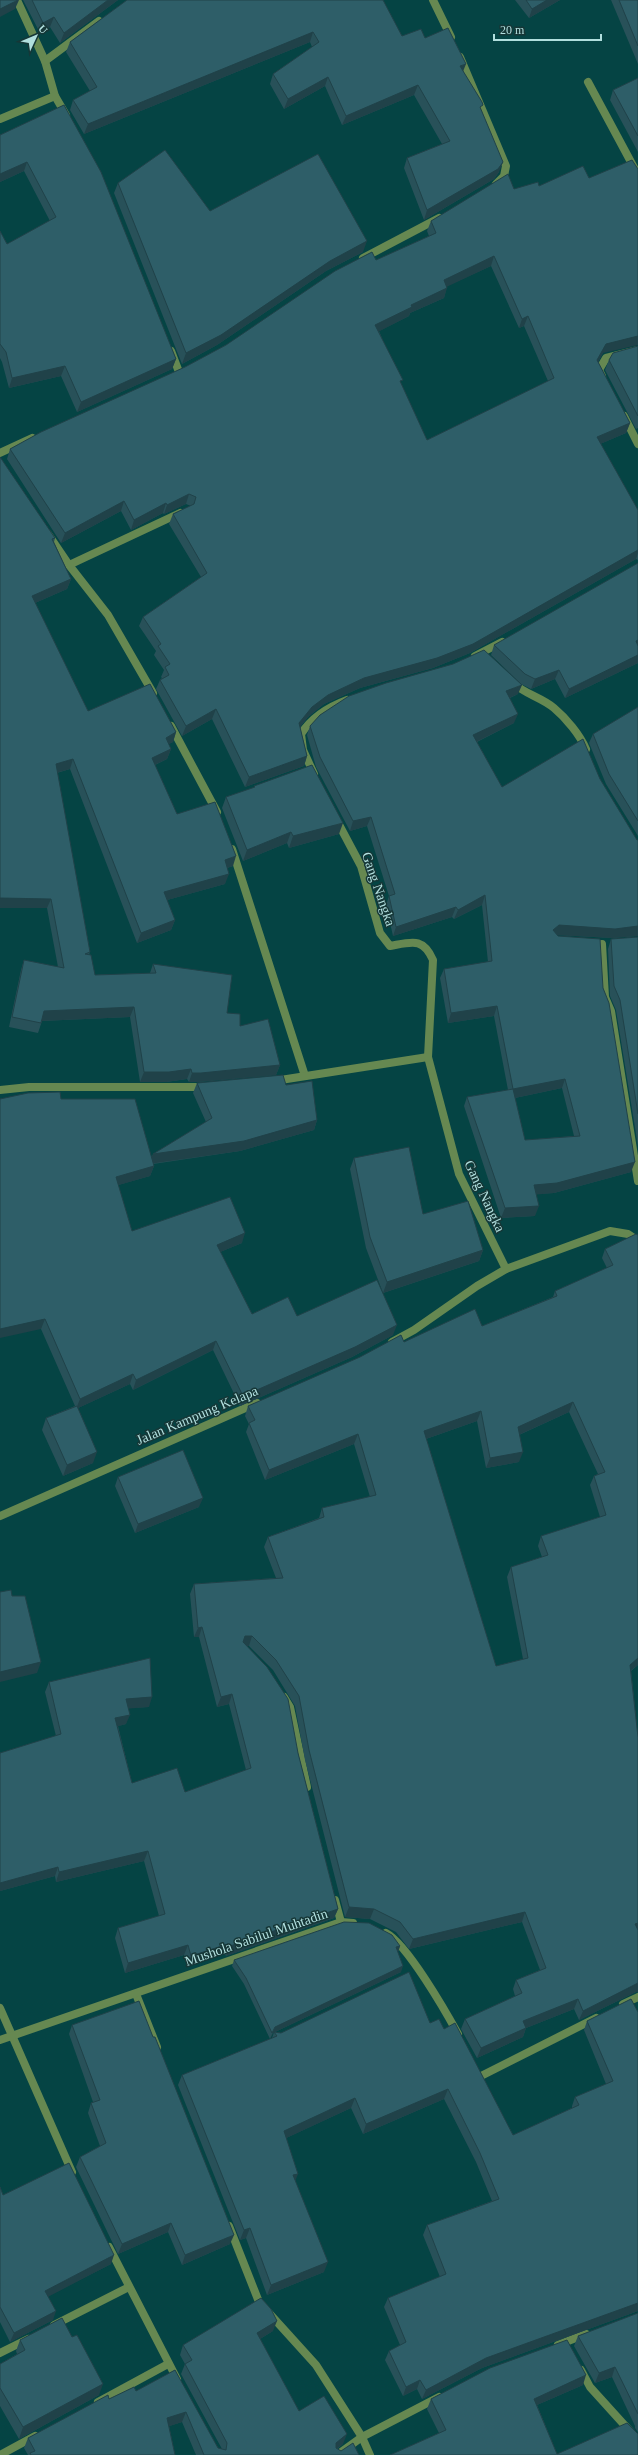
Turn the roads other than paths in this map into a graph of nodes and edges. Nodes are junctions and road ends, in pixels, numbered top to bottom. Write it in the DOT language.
graph roads {
  1 [pos="17,0"];
  2 [pos="433,0"];
  3 [pos="108,14"];
  4 [pos="44,61"];
  5 [pos="588,82"];
  6 [pos="55,96"];
  7 [pos="0,119"];
  8 [pos="71,122"];
  9 [pos="638,175"];
  10 [pos="485,191"];
  11 [pos="447,214"];
  12 [pos="357,261"];
  13 [pos="168,343"];
  14 [pos="638,350"];
  15 [pos="179,372"];
  16 [pos="606,384"];
  17 [pos="620,410"];
  18 [pos="43,433"];
  19 [pos="638,444"];
  20 [pos="0,453"];
  21 [pos="188,509"];
  22 [pos="43,525"];
  23 [pos="69,565"];
  24 [pos="510,638"];
  25 [pos="469,659"];
  26 [pos="503,673"];
  27 [pos="353,698"];
  28 [pos="156,699"];
  29 [pos="168,720"];
  30 [pos="590,760"];
  31 [pos="318,782"];
  32 [pos="332,810"];
  33 [pos="220,819"];
  34 [pos="228,840"];
  35 [pos="612,944"];
  36 [pos="428,1057"];
  37 [pos="305,1076"];
  38 [pos="267,1082"];
  39 [pos="213,1086"];
  40 [pos="0,1090"];
  41 [pos="638,1181"];
  42 [pos="638,1241"];
  43 [pos="506,1269"];
  44 [pos="384,1346"];
  45 [pos="269,1398"];
  46 [pos="0,1516"];
  47 [pos="279,1690"];
  48 [pos="310,1799"];
  49 [pos="333,1891"];
  50 [pos="341,1922"];
  51 [pos="361,1924"];
  52 [pos="381,1931"];
  53 [pos="136,1994"];
  54 [pos="638,1997"];
  55 [pos="0,2008"];
  56 [pos="616,2008"];
  57 [pos="602,2015"];
  58 [pos="12,2037"];
  59 [pos="0,2040"];
  60 [pos="463,2043"];
  61 [pos="159,2052"];
  62 [pos="481,2076"];
  63 [pos="75,2179"];
  64 [pos="227,2221"];
  65 [pos="105,2240"];
  66 [pos="129,2287"];
  67 [pos="48,2329"];
  68 [pos="594,2331"];
  69 [pos="34,2336"];
  70 [pos="551,2348"];
  71 [pos="0,2353"];
  72 [pos="576,2362"];
  73 [pos="168,2364"];
  74 [pos="183,2390"];
  75 [pos="444,2394"];
  76 [pos="91,2406"];
  77 [pos="42,2432"];
  78 [pos="362,2437"];
  79 [pos="638,2440"];
  80 [pos="0,2455"];
  81 [pos="337,2455"];
  82 [pos="370,2455"];
  1 -- 4 [label="street"];
  2 -- 10 [label="street"];
  3 -- 4 [label="street"];
  4 -- 6 [label="street"];
  5 -- 9 [label="street"];
  6 -- 7 [label="street"];
  6 -- 8 [label="street"];
  11 -- 12 [label="street"];
  13 -- 15 [label="street"];
  14 -- 16 [label="street"];
  17 -- 19 [label="street"];
  18 -- 20 [label="street"];
  21 -- 23 [label="street"];
  22 -- 23 [label="street"];
  23 -- 28 [label="street"];
  24 -- 25 [label="street"];
  26 -- 30 [label="street"];
  27 -- 31 [label="street"];
  29 -- 33 [label="street"];
  32 -- 36 [label="street, Gang Nangka"];
  34 -- 37 [label="street"];
  35 -- 41 [label="street"];
  36 -- 37 [label="street"];
  36 -- 43 [label="street, Gang Nangka"];
  37 -- 38 [label="street"];
  39 -- 40 [label="street"];
  42 -- 43 [label="street"];
  43 -- 44 [label="street"];
  45 -- 46 [label="street, Jalan Kampung Kelapa"];
  47 -- 48 [label="street"];
  49 -- 50 [label="street"];
  50 -- 51 [label="street, Mushola Sabilul Muhtadin"];
  50 -- 53 [label="street, Mushola Sabilul Muhtadin"];
  52 -- 60 [label="street"];
  53 -- 58 [label="street, Mushola Sabilul Muhtadin"];
  53 -- 61 [label="street"];
  54 -- 56 [label="street"];
  55 -- 58 [label="street"];
  57 -- 62 [label="street"];
  58 -- 59 [label="street, Mushola Sabilul Muhtadin"];
  58 -- 63 [label="street"];
  64 -- 78 [label="street"];
  65 -- 66 [label="street"];
  66 -- 67 [label="street"];
  66 -- 73 [label="street"];
  68 -- 70 [label="street"];
  69 -- 71 [label="street"];
  72 -- 79 [label="street"];
  73 -- 74 [label="street"];
  73 -- 76 [label="street"];
  75 -- 78 [label="street"];
  77 -- 80 [label="street"];
  78 -- 81 [label="street"];
  78 -- 82 [label="street"];
}
